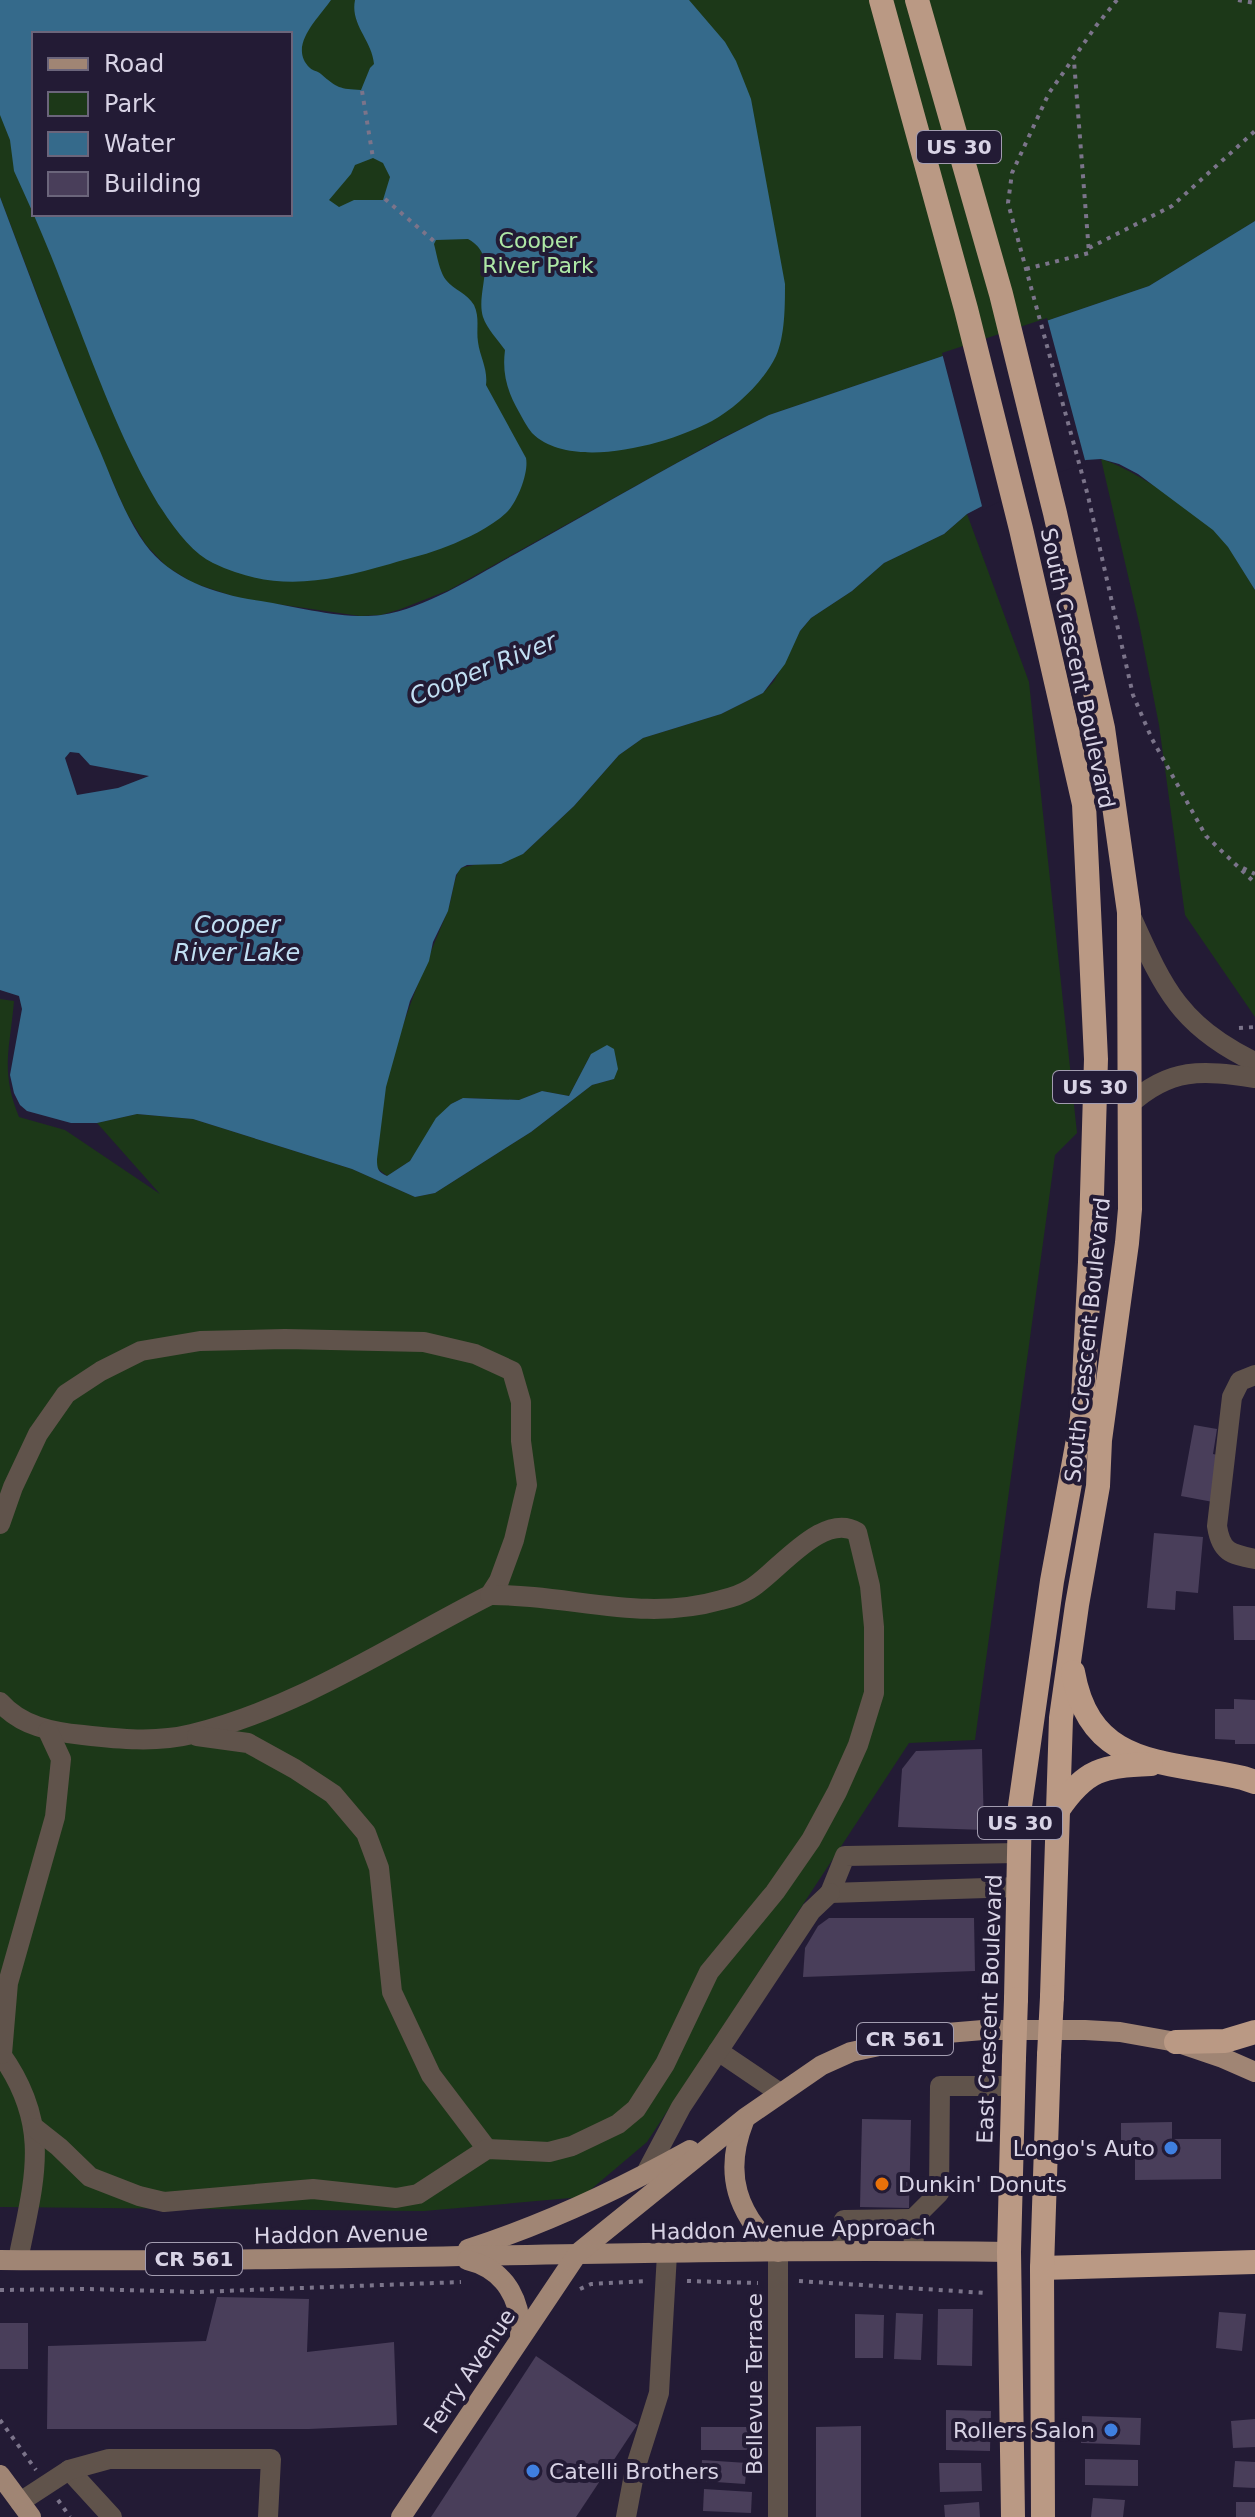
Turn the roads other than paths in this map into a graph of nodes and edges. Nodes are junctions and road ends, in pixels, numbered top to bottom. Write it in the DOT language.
graph roads {
  1 [pos="881,0"];
  2 [pos="917,0"];
  3 [pos="1129,912"];
  4 [pos="1255,1062"];
  5 [pos="1255,1078"];
  6 [pos="1129,1105"];
  7 [pos="1255,1375"];
  8 [pos="0,1524"];
  9 [pos="1255,1559"];
  10 [pos="490,1595"];
  11 [pos="1043,1648"];
  12 [pos="1070,1658"];
  13 [pos="0,1702"];
  14 [pos="48,1731"];
  15 [pos="189,1735"];
  16 [pos="1172,1763"];
  17 [pos="1255,1782"];
  18 [pos="1057,1812"];
  19 [pos="1019,1853"];
  20 [pos="1018,1887"];
  21 [pos="830,1893"];
  22 [pos="1255,2032"];
  23 [pos="1176,2042"];
  24 [pos="718,2051"];
  25 [pos="1,2054"];
  26 [pos="1255,2072"];
  27 [pos="1013,2086"];
  28 [pos="780,2093"];
  29 [pos="745,2118"];
  30 [pos="35,2128"];
  31 [pos="487,2149"];
  32 [pos="646,2173"];
  33 [pos="913,2219"];
  34 [pos="843,2250"];
  35 [pos="914,2251"];
  36 [pos="778,2252"];
  37 [pos="1009,2252"];
  38 [pos="578,2253"];
  39 [pos="667,2254"];
  40 [pos="443,2257"];
  41 [pos="9,2260"];
  42 [pos="1252,2261"];
  43 [pos="1042,2268"];
  44 [pos="520,2337"];
  45 [pos="69,2470"];
  46 [pos="0,2475"];
  47 [pos="25,2509"];
  48 [pos="112,2517"];
  49 [pos="268,2517"];
  50 [pos="401,2517"];
  51 [pos="626,2517"];
  52 [pos="778,2517"];
  53 [pos="1013,2517"];
  54 [pos="1043,2517"];
  1 -- 11 [label="highway, South Crescent Boulevard / US 30"];
  2 -- 3 [label="highway, South Crescent Boulevard / US 30"];
  3 -- 4 [label="street"];
  3 -- 6 [label="highway, South Crescent Boulevard / US 30"];
  5 -- 6 [label="street"];
  6 -- 12 [label="highway, South Crescent Boulevard / US 30"];
  7 -- 9 [label="street"];
  8 -- 10 [label="street"];
  10 -- 15 [label="street"];
  10 -- 31 [label="street"];
  11 -- 19 [label="highway, East Crescent Boulevard / US 30"];
  12 -- 16 [label="highway"];
  12 -- 18 [label="highway, US 30"];
  13 -- 14 [label="street"];
  14 -- 15 [label="street"];
  14 -- 25 [label="street"];
  15 -- 31 [label="street"];
  16 -- 17 [label="highway"];
  16 -- 18 [label="highway"];
  18 -- 43 [label="highway, US 30, bridge"];
  19 -- 20 [label="highway, East Crescent Boulevard / US 30"];
  19 -- 21 [label="street"];
  20 -- 21 [label="street"];
  20 -- 27 [label="highway, East Crescent Boulevard / US 30, bridge"];
  21 -- 24 [label="street"];
  22 -- 23 [label="highway"];
  23 -- 26 [label="main road, Haddon Avenue / CR 561"];
  23 -- 28 [label="main road, Haddon Avenue / CR 561"];
  24 -- 28 [label="street"];
  24 -- 32 [label="street"];
  25 -- 30 [label="street"];
  27 -- 33 [label="street"];
  27 -- 37 [label="highway, East Crescent Boulevard / US 30"];
  28 -- 29 [label="main road, Haddon Avenue / CR 561"];
  29 -- 32 [label="main road, Haddon Avenue / CR 561"];
  29 -- 36 [label="main road"];
  29 -- 38 [label="main road, Haddon Avenue / CR 561"];
  30 -- 31 [label="street"];
  30 -- 41 [label="street"];
  32 -- 40 [label="main road, Haddon Avenue / CR 561"];
  33 -- 34 [label="street"];
  33 -- 35 [label="street"];
  34 -- 35 [label="main road, Haddon Avenue Approach"];
  34 -- 36 [label="main road, Haddon Avenue Approach"];
  35 -- 37 [label="main road, Haddon Avenue Approach"];
  36 -- 39 [label="main road, Haddon Avenue Approach"];
  36 -- 52 [label="street, Bellevue Terrace"];
  37 -- 53 [label="highway, East Crescent Boulevard / US 30"];
  38 -- 39 [label="main road, Haddon Avenue Approach"];
  38 -- 40 [label="main road, Haddon Avenue / CR 561"];
  38 -- 44 [label="main road, Ferry Avenue"];
  39 -- 51 [label="street"];
  40 -- 41 [label="main road, Haddon Avenue / CR 561"];
  40 -- 44 [label="main road"];
  42 -- 43 [label="highway"];
  43 -- 54 [label="highway, US 30"];
  44 -- 50 [label="main road, Ferry Avenue"];
  45 -- 47 [label="street"];
  45 -- 48 [label="street"];
  45 -- 49 [label="street"];
  46 -- 47 [label="main road"];
}
